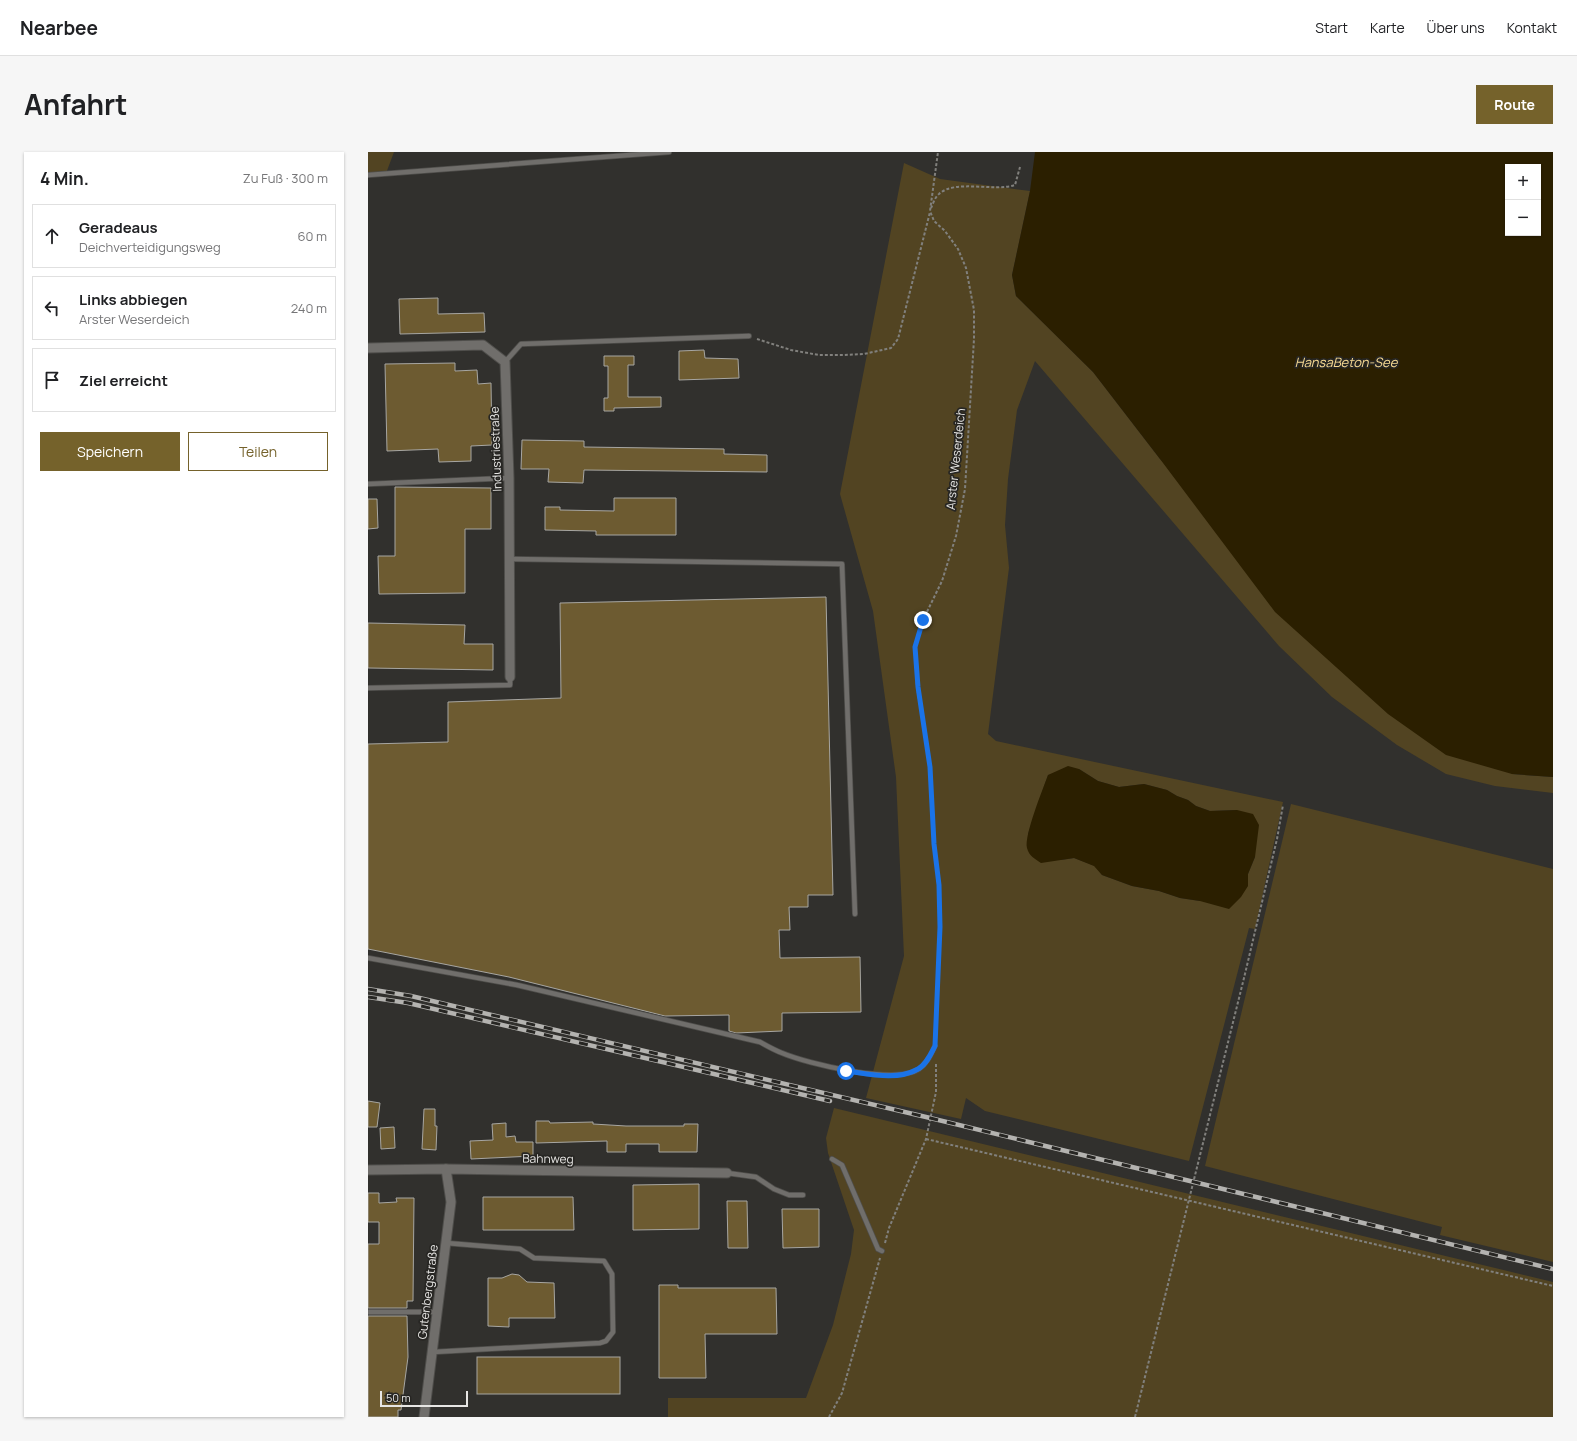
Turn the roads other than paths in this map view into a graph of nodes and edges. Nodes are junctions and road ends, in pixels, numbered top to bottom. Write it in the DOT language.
graph roads {
  1 [pos="669,152"];
  2 [pos="368,175"];
  3 [pos="749,336"];
  4 [pos="368,348"];
  5 [pos="505,362"];
  6 [pos="509,478"];
  7 [pos="368,484"];
  8 [pos="510,560"];
  9 [pos="510,677"];
  10 [pos="368,688"];
  11 [pos="855,914"];
  12 [pos="368,958"];
  13 [pos="935,1046"];
  14 [pos="832,1159"];
  15 [pos="446,1169"];
  16 [pos="368,1170"];
  17 [pos="727,1173"];
  18 [pos="803,1195"];
  19 [pos="446,1243"];
  20 [pos="882,1251"];
  21 [pos="368,1312"];
  22 [pos="437,1312"];
  23 [pos="433,1352"];
  24 [pos="424,1417"];
  1 -- 2 [label="lane"];
  3 -- 5 [label="lane"];
  4 -- 5 [label="street"];
  5 -- 6 [label="street, Industriestraße"];
  6 -- 7 [label="lane"];
  6 -- 8 [label="street, Industriestraße"];
  8 -- 9 [label="street, Industriestraße"];
  8 -- 11 [label="lane"];
  9 -- 10 [label="lane"];
  12 -- 13 [label="lane"];
  14 -- 20 [label="lane"];
  15 -- 16 [label="street, Bahnweg"];
  15 -- 17 [label="street, Bahnweg"];
  15 -- 19 [label="street, Gutenbergstraße"];
  17 -- 18 [label="lane"];
  19 -- 22 [label="street, Gutenbergstraße"];
  19 -- 23 [label="lane"];
  21 -- 22 [label="lane"];
  22 -- 23 [label="street, Gutenbergstraße"];
  23 -- 24 [label="street, Gutenbergstraße"];
}
